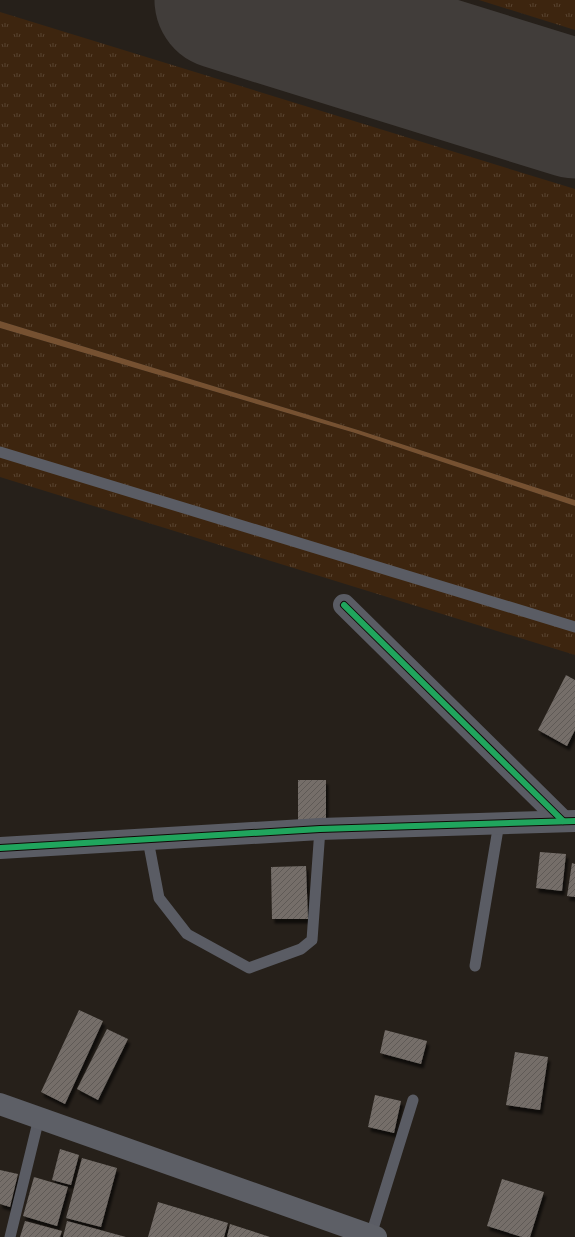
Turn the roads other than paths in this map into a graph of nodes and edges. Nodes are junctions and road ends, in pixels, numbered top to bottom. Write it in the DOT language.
graph roads {
  1 [pos="0,452"];
  2 [pos="344,605"];
  3 [pos="575,627"];
  4 [pos="569,821"];
  5 [pos="499,823"];
  6 [pos="320,829"];
  7 [pos="148,840"];
  8 [pos="0,848"];
  9 [pos="476,966"];
  10 [pos="413,1100"];
  11 [pos="0,1104"];
  12 [pos="39,1118"];
  13 [pos="372,1236"];
  14 [pos="10,1237"];
  1 -- 3 [label="lane"];
  2 -- 4 [label="street"];
  4 -- 5 [label="street"];
  5 -- 6 [label="street"];
  5 -- 9 [label="lane"];
  6 -- 7 [label="street"];
  6 -- 7 [label="lane"];
  7 -- 8 [label="street"];
  10 -- 13 [label="lane"];
  11 -- 12 [label="main road"];
  12 -- 13 [label="main road"];
  12 -- 14 [label="lane"];
}
